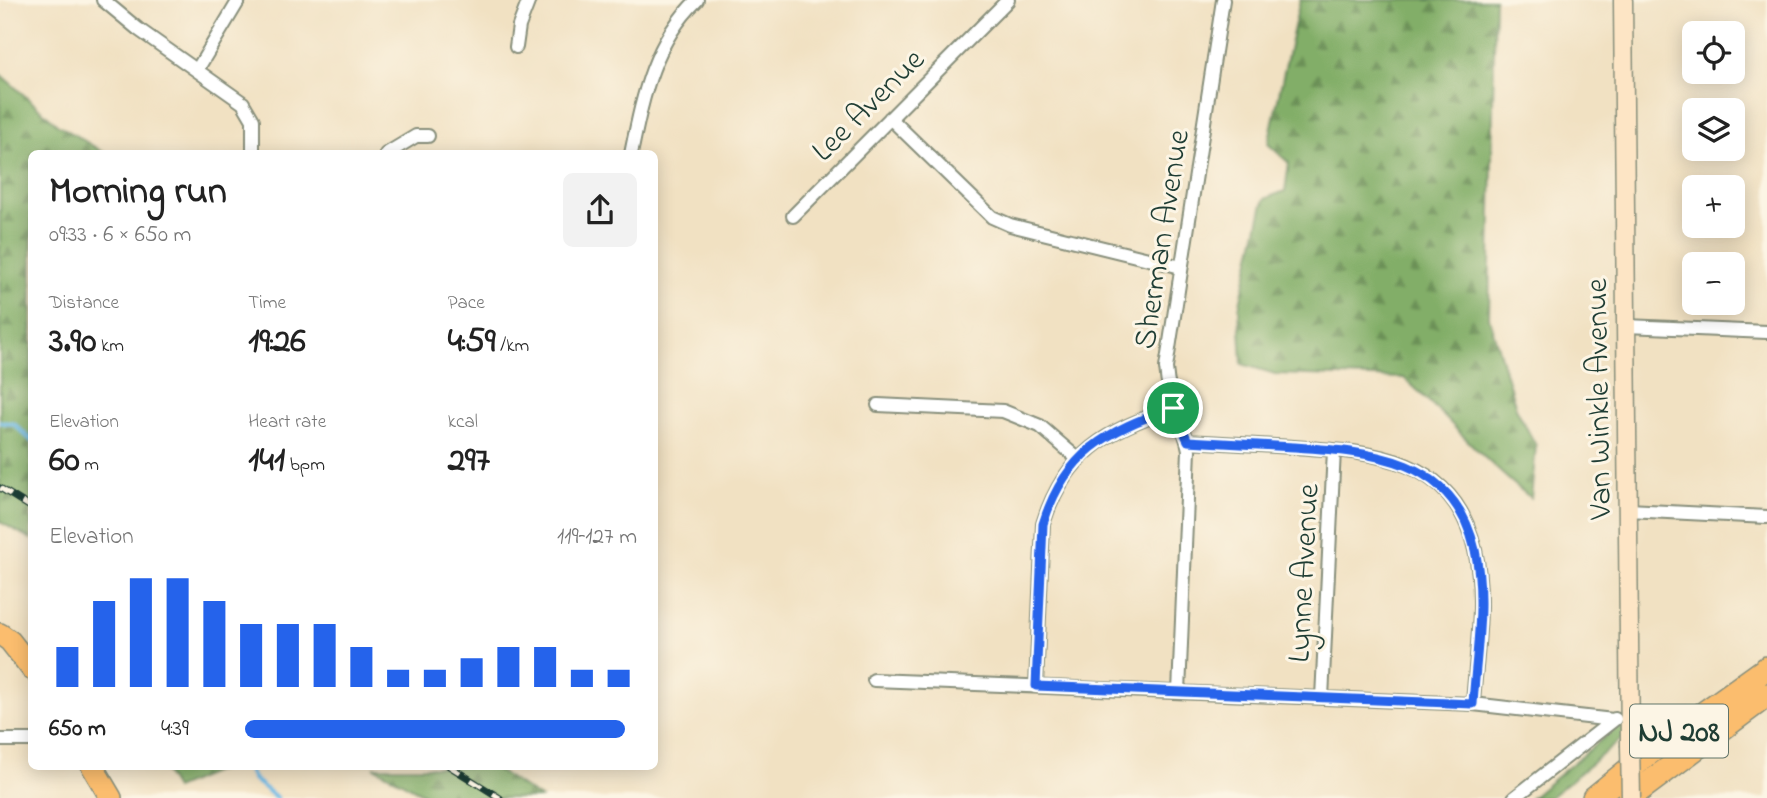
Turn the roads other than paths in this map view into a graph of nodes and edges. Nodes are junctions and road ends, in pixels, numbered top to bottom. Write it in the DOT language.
graph roads {
  1 [pos="103,0"];
  2 [pos="239,0"];
  3 [pos="529,0"];
  4 [pos="697,0"];
  5 [pos="1007,0"];
  6 [pos="1223,0"];
  7 [pos="1623,0"];
  8 [pos="516,47"];
  9 [pos="197,70"];
  10 [pos="890,118"];
  11 [pos="428,135"];
  12 [pos="253,150"];
  13 [pos="393,150"];
  14 [pos="633,150"];
  15 [pos="793,216"];
  16 [pos="1181,267"];
  17 [pos="1626,326"];
  18 [pos="1767,332"];
  19 [pos="878,405"];
  20 [pos="1173,408"];
  21 [pos="1188,441"];
  22 [pos="1334,450"];
  23 [pos="1078,459"];
  24 [pos="1628,510"];
  25 [pos="1767,517"];
  26 [pos="5,638"];
  27 [pos="28,664"];
  28 [pos="1767,668"];
  29 [pos="874,680"];
  30 [pos="1036,686"];
  31 [pos="1179,692"];
  32 [pos="1767,695"];
  33 [pos="1322,698"];
  34 [pos="1473,704"];
  35 [pos="1630,709"];
  36 [pos="1613,720"];
  37 [pos="0,740"];
  38 [pos="28,740"];
  39 [pos="94,770"];
  40 [pos="111,798"];
  41 [pos="1514,798"];
  42 [pos="1594,798"];
  43 [pos="1630,798"];
  1 -- 9 [label="street"];
  2 -- 9 [label="street"];
  3 -- 8 [label="street"];
  4 -- 14 [label="street"];
  5 -- 10 [label="street, Lee Avenue"];
  6 -- 16 [label="street, Sherman Avenue"];
  7 -- 17 [label="street, Van Winkle Avenue"];
  9 -- 12 [label="street"];
  10 -- 15 [label="street, Lee Avenue"];
  10 -- 16 [label="street"];
  11 -- 13 [label="street"];
  16 -- 20 [label="street, Sherman Avenue"];
  17 -- 18 [label="street"];
  17 -- 24 [label="street, Van Winkle Avenue"];
  19 -- 23 [label="street"];
  20 -- 21 [label="street, Sherman Avenue"];
  20 -- 23 [label="street"];
  21 -- 22 [label="street"];
  21 -- 31 [label="street, Sherman Avenue"];
  22 -- 33 [label="street, Lynne Avenue"];
  22 -- 34 [label="street"];
  23 -- 30 [label="street"];
  24 -- 25 [label="street"];
  24 -- 35 [label="street, Van Winkle Avenue"];
  26 -- 27 [label="main road"];
  28 -- 42 [label="highway, NJ 208"];
  29 -- 30 [label="street"];
  30 -- 31 [label="street"];
  31 -- 33 [label="street"];
  32 -- 43 [label="highway, NJ 208"];
  33 -- 34 [label="street"];
  34 -- 36 [label="street"];
  35 -- 36 [label="street"];
  35 -- 43 [label="street, Van Winkle Avenue, bridge"];
  36 -- 41 [label="street"];
  37 -- 38 [label="street"];
  39 -- 40 [label="main road"];
}
